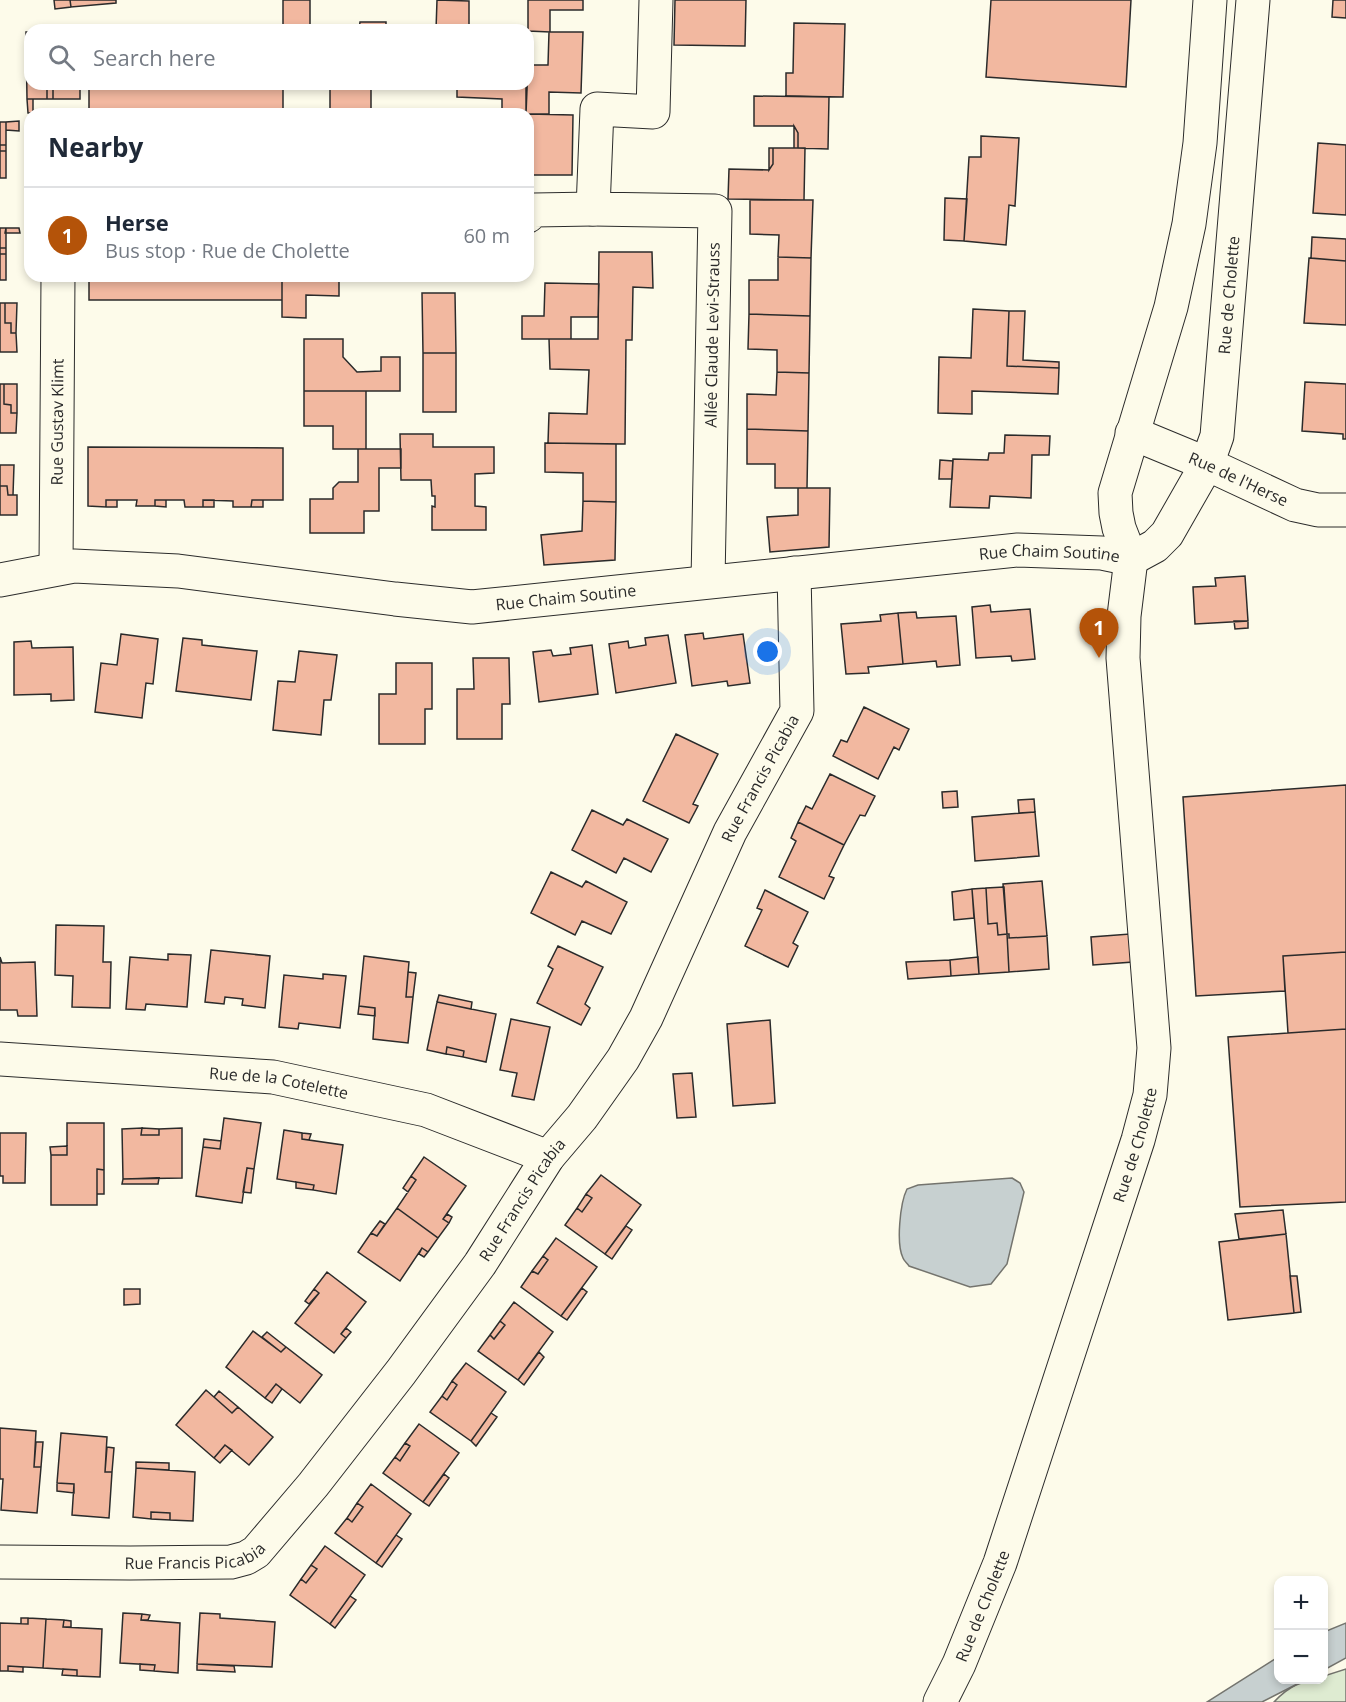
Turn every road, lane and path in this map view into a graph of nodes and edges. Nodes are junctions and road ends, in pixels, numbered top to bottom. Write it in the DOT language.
graph roads {
  1 [pos="656,0"];
  2 [pos="1210,0"];
  3 [pos="1253,0"];
  4 [pos="593,209"];
  5 [pos="534,210"];
  6 [pos="58,282"];
  7 [pos="1132,433"];
  8 [pos="1207,464"];
  9 [pos="1346,510"];
  10 [pos="1131,559"];
  11 [pos="56,568"];
  12 [pos="794,573"];
  13 [pos="0,580"];
  14 [pos="708,581"];
  15 [pos="0,1059"];
  16 [pos="548,1157"];
  17 [pos="0,1562"];
  18 [pos="940,1702"];
  1 -- 4 [label="street"];
  2 -- 7 [label="street, Rue de Cholette"];
  3 -- 8 [label="street, Rue de Cholette"];
  4 -- 5 [label="street, Allée Claude Levi-Strauss"];
  4 -- 14 [label="street, Allée Claude Levi-Strauss"];
  6 -- 11 [label="street, Rue Gustav Klimt"];
  7 -- 8 [label="street, Rue de l'Herse"];
  7 -- 10 [label="street, Rue de Cholette"];
  8 -- 9 [label="street, Rue de l'Herse"];
  8 -- 10 [label="street, Rue de Cholette"];
  10 -- 12 [label="street, Rue Chaim Soutine"];
  10 -- 18 [label="street, Rue de Cholette"];
  11 -- 13 [label="street, Rue Chaim Soutine"];
  11 -- 14 [label="street, Rue Chaim Soutine"];
  12 -- 14 [label="street, Rue Chaim Soutine"];
  12 -- 16 [label="street, Rue Francis Picabia"];
  15 -- 16 [label="street, Rue de la Cotelette"];
  16 -- 17 [label="street, Rue Francis Picabia"];
}
